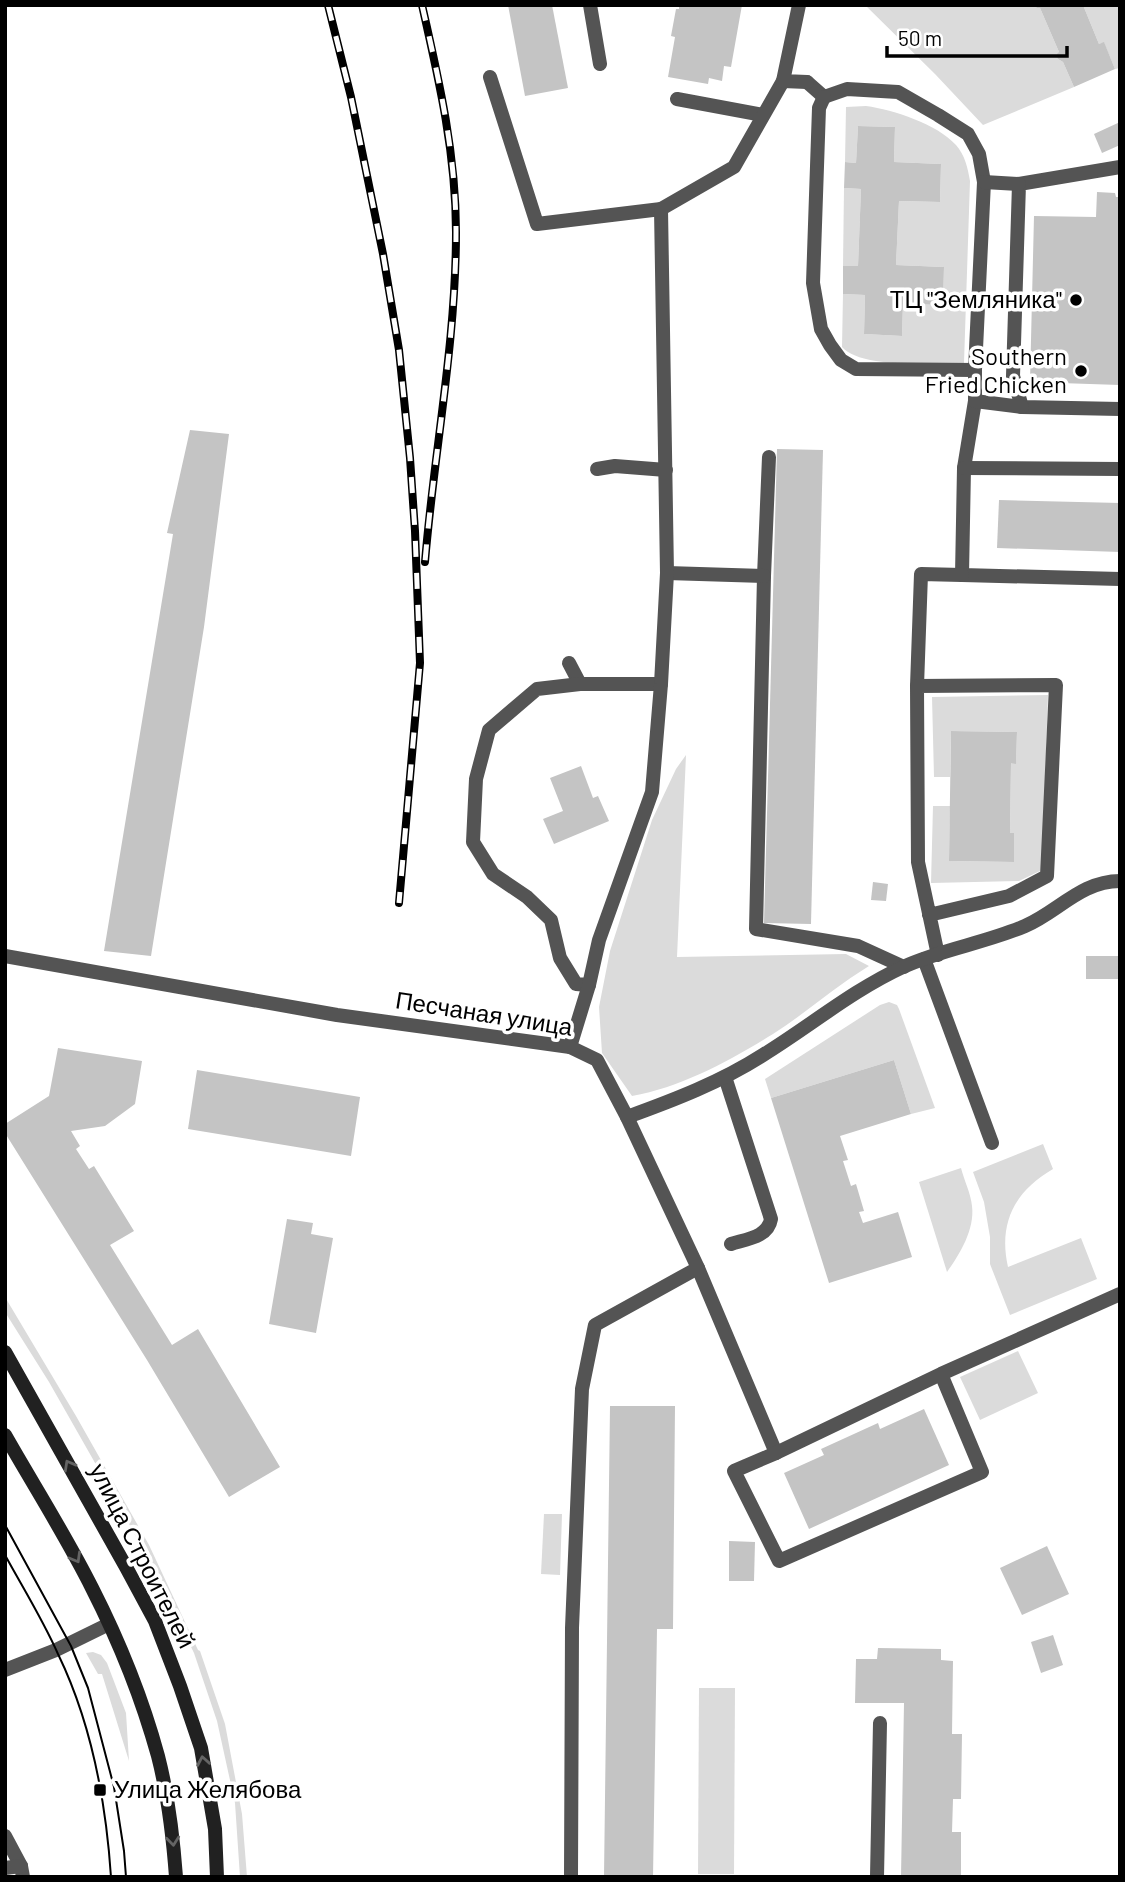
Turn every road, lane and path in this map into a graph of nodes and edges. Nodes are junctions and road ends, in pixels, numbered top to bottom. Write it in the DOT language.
graph roads {
  1 [pos="590,5"];
  2 [pos="799,5"];
  3 [pos="600,64"];
  4 [pos="490,77"];
  5 [pos="783,81"];
  6 [pos="824,97"];
  7 [pos="677,99"];
  8 [pos="763,115"];
  9 [pos="1120,167"];
  10 [pos="984,182"];
  11 [pos="1019,184"];
  12 [pos="661,209"];
  13 [pos="975,370"];
  14 [pos="975,401"];
  15 [pos="1022,407"];
  16 [pos="1120,409"];
  17 [pos="769,457"];
  18 [pos="964,468"];
  19 [pos="597,469"];
  20 [pos="666,470"];
  21 [pos="1120,470"];
  22 [pos="667,573"];
  23 [pos="962,575"];
  24 [pos="764,576"];
  25 [pos="1120,579"];
  26 [pos="569,663"];
  27 [pos="580,684"];
  28 [pos="661,684"];
  29 [pos="917,686"];
  30 [pos="1120,881"];
  31 [pos="929,915"];
  32 [pos="5,956"];
  33 [pos="931,957"];
  34 [pos="904,967"];
  35 [pos="589,985"];
  36 [pos="570,1047"];
  37 [pos="725,1077"];
  38 [pos="628,1117"];
  39 [pos="992,1143"];
  40 [pos="731,1244"];
  41 [pos="698,1268"];
  42 [pos="1120,1294"];
  43 [pos="5,1352"];
  44 [pos="941,1374"];
  45 [pos="5,1435"];
  46 [pos="776,1453"];
  47 [pos="109,1624"];
  48 [pos="5,1670"];
  49 [pos="880,1723"];
  50 [pos="5,1836"];
  51 [pos="5,1868"];
  52 [pos="22,1871"];
  53 [pos="176,1877"];
  54 [pos="217,1877"];
  55 [pos="571,1877"];
  56 [pos="877,1877"];
  1 -- 3 [label="street"];
  2 -- 5 [label="street"];
  4 -- 12 [label="street"];
  5 -- 6 [label="street"];
  5 -- 8 [label="street"];
  6 -- 10 [label="street"];
  6 -- 13 [label="street"];
  7 -- 8 [label="street"];
  8 -- 12 [label="street"];
  9 -- 11 [label="street"];
  10 -- 11 [label="street"];
  10 -- 13 [label="street"];
  11 -- 15 [label="street"];
  12 -- 20 [label="street"];
  13 -- 14 [label="street"];
  14 -- 15 [label="street"];
  14 -- 18 [label="street"];
  15 -- 16 [label="street"];
  17 -- 24 [label="street"];
  18 -- 21 [label="street"];
  18 -- 23 [label="street"];
  19 -- 20 [label="street"];
  20 -- 22 [label="street"];
  22 -- 24 [label="street"];
  22 -- 28 [label="street"];
  23 -- 25 [label="street"];
  23 -- 29 [label="street"];
  24 -- 34 [label="street"];
  26 -- 27 [label="street"];
  27 -- 28 [label="street"];
  27 -- 35 [label="street"];
  28 -- 35 [label="street"];
  29 -- 31 [label="street"];
  29 -- 31 [label="street"];
  30 -- 33 [label="street"];
  31 -- 33 [label="street"];
  32 -- 36 [label="street, Песчаная улица"];
  33 -- 34 [label="street"];
  33 -- 39 [label="street"];
  34 -- 37 [label="street"];
  35 -- 36 [label="street"];
  36 -- 38 [label="street, Песчаная улица"];
  37 -- 38 [label="street"];
  37 -- 40 [label="street"];
  38 -- 41 [label="street, Песчаная улица"];
  41 -- 46 [label="street, Песчаная улица"];
  41 -- 55 [label="street"];
  42 -- 44 [label="street"];
  54 -- 43 [label="main road, улица Строителей, one-way"];
  44 -- 46 [label="street"];
  44 -- 46 [label="street"];
  45 -- 47 [label="main road, one-way"];
  47 -- 48 [label="street"];
  47 -- 53 [label="main road, one-way"];
  49 -- 56 [label="street"];
  50 -- 52 [label="street"];
  51 -- 52 [label="street"];
}
